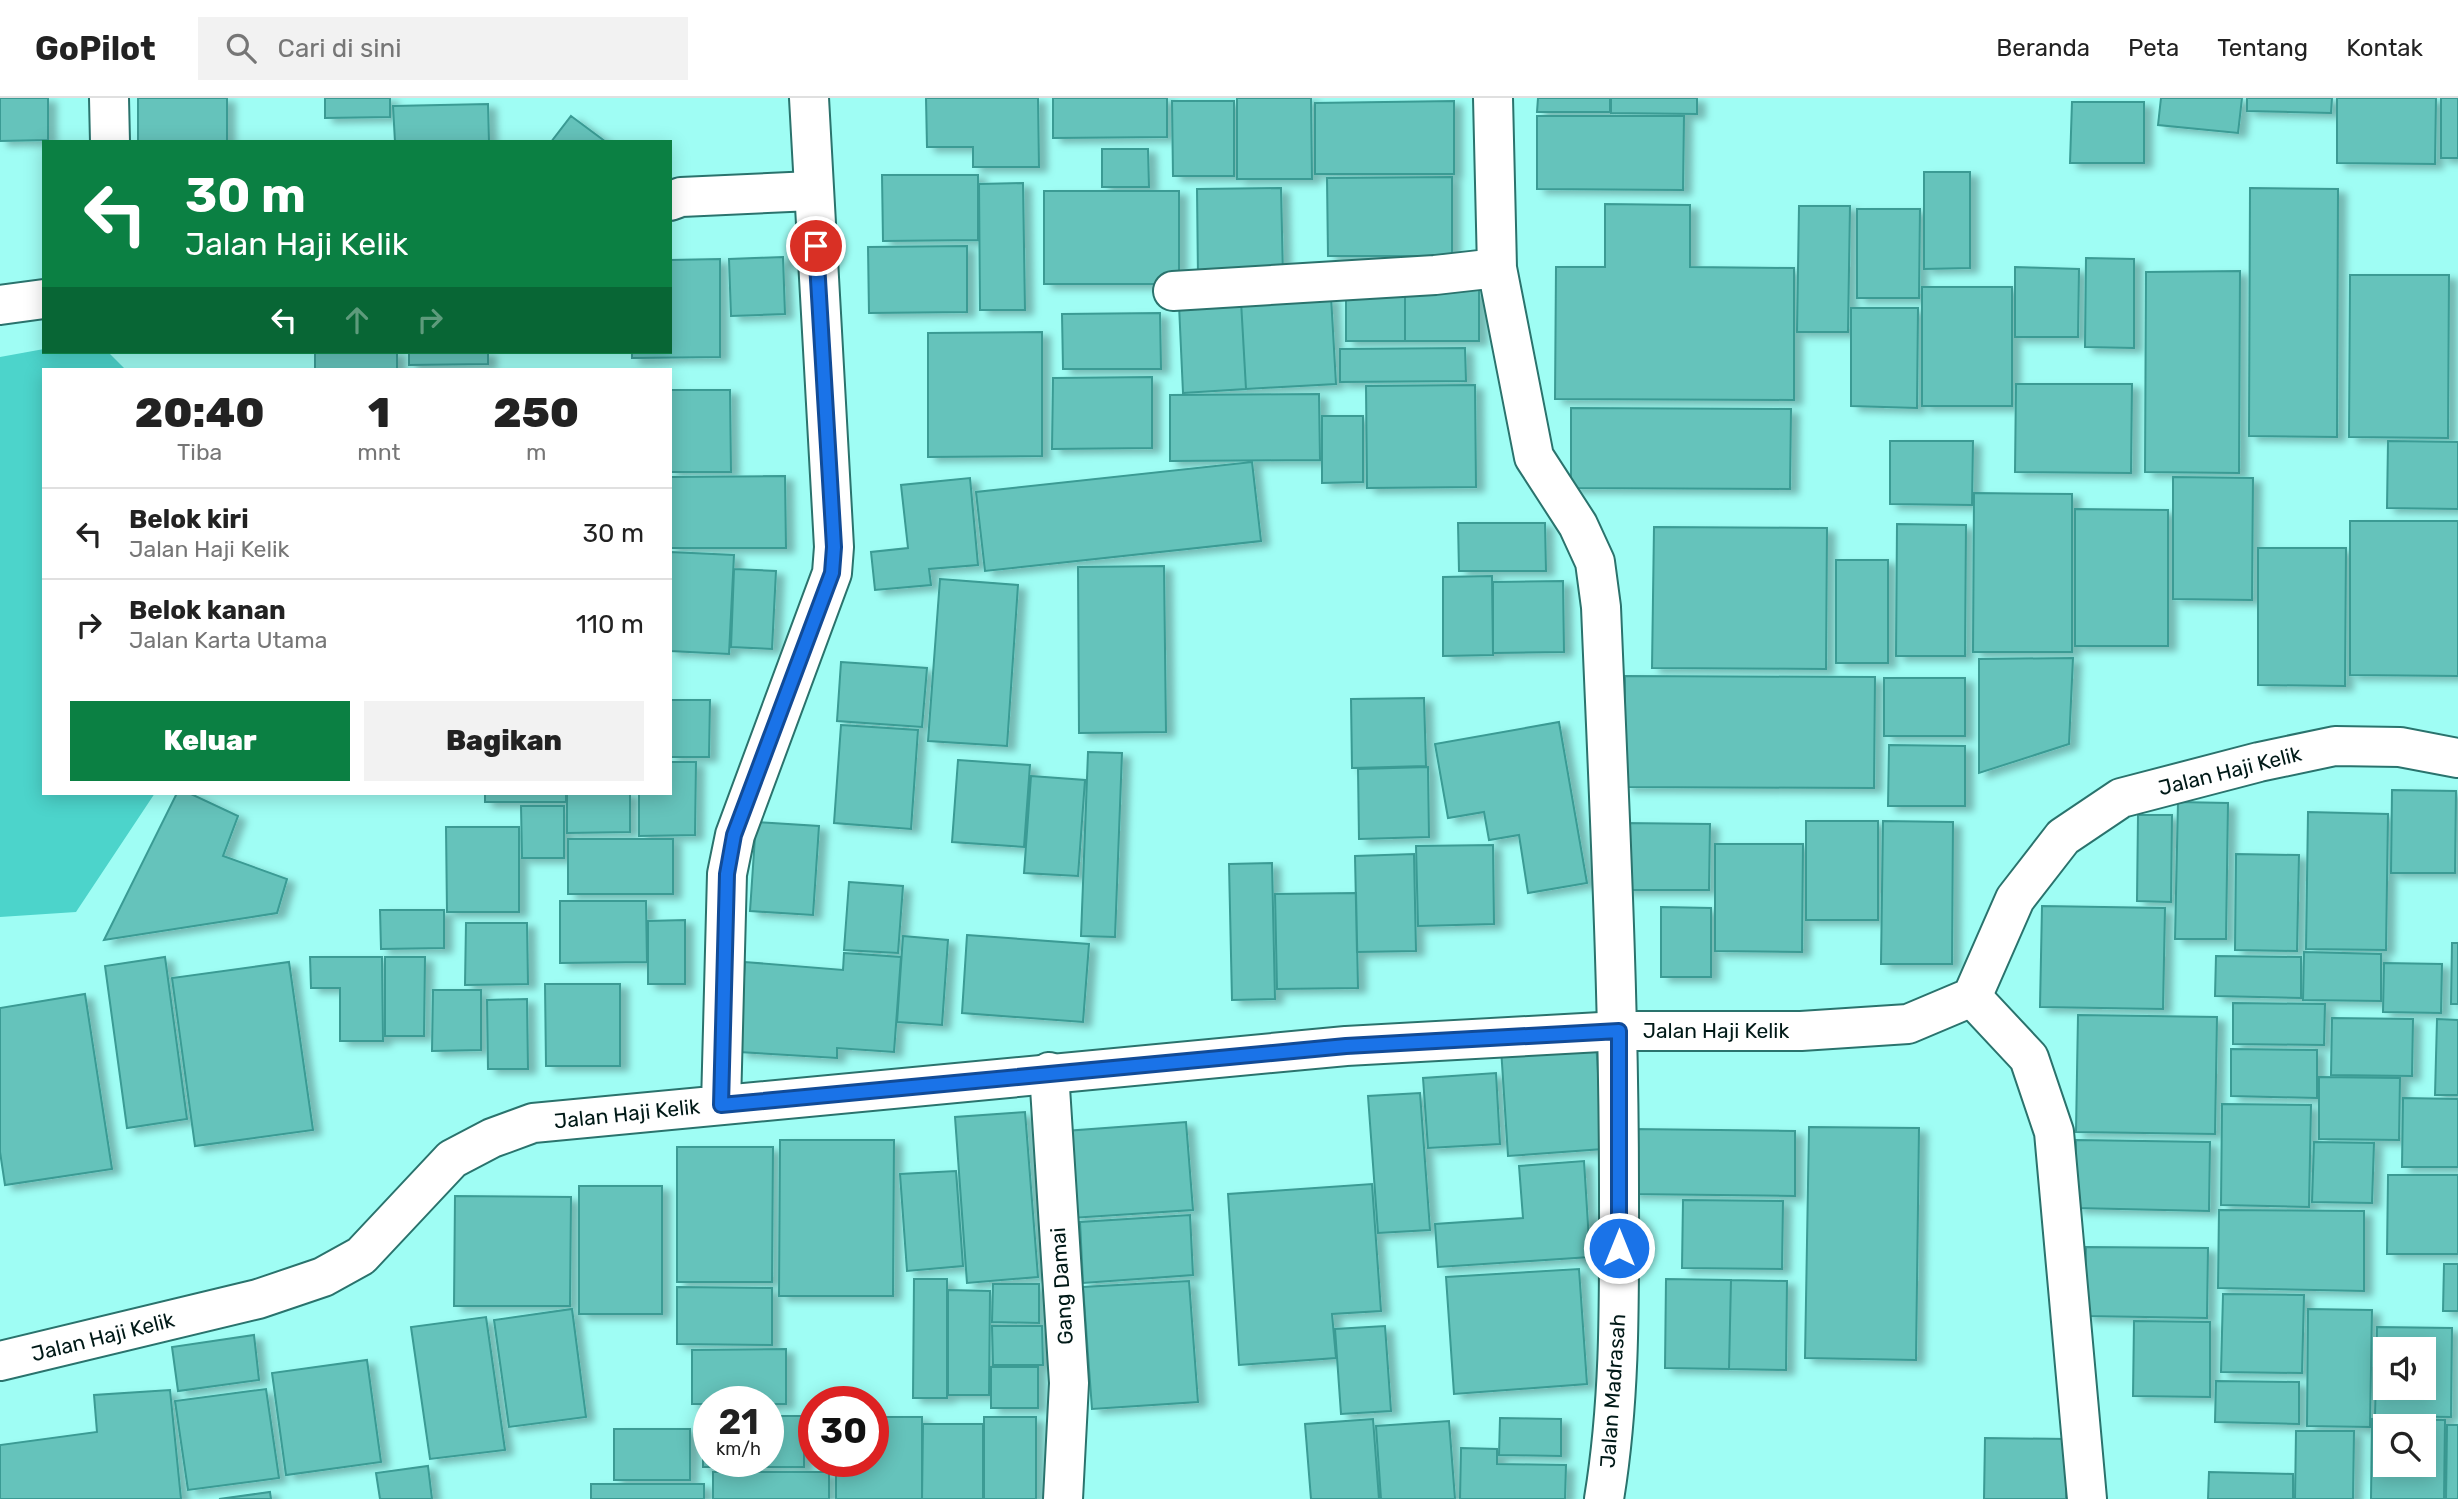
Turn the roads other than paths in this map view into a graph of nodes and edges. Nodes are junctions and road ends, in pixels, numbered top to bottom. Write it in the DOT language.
graph roads {
  1 [pos="109,98"];
  2 [pos="809,98"];
  3 [pos="1483,98"];
  4 [pos="1493,98"];
  5 [pos="110,140"];
  6 [pos="812,191"];
  7 [pos="672,200"];
  8 [pos="1497,268"];
  9 [pos="1173,291"];
  10 [pos="42,299"];
  11 [pos="0,305"];
  12 [pos="2458,758"];
  13 [pos="1972,996"];
  14 [pos="1619,1031"];
  15 [pos="1049,1072"];
  16 [pos="721,1105"];
  17 [pos="0,1361"];
  18 [pos="1063,1499"];
  19 [pos="1604,1499"];
  20 [pos="2087,1499"];
  1 -- 5 [label="street"];
  2 -- 6 [label="street"];
  3 -- 4 [label="street"];
  4 -- 8 [label="street, Jalan Madrasah"];
  6 -- 7 [label="street"];
  6 -- 16 [label="street"];
  8 -- 9 [label="street"];
  8 -- 14 [label="street, Jalan Madrasah"];
  10 -- 11 [label="street"];
  12 -- 13 [label="street, Jalan Haji Kelik"];
  13 -- 14 [label="street, Jalan Haji Kelik"];
  13 -- 20 [label="street"];
  14 -- 15 [label="street, Jalan Haji Kelik"];
  14 -- 19 [label="street, Jalan Madrasah"];
  15 -- 16 [label="street, Jalan Haji Kelik"];
  15 -- 18 [label="street, Gang Damai"];
  16 -- 17 [label="street, Jalan Haji Kelik"];
}
